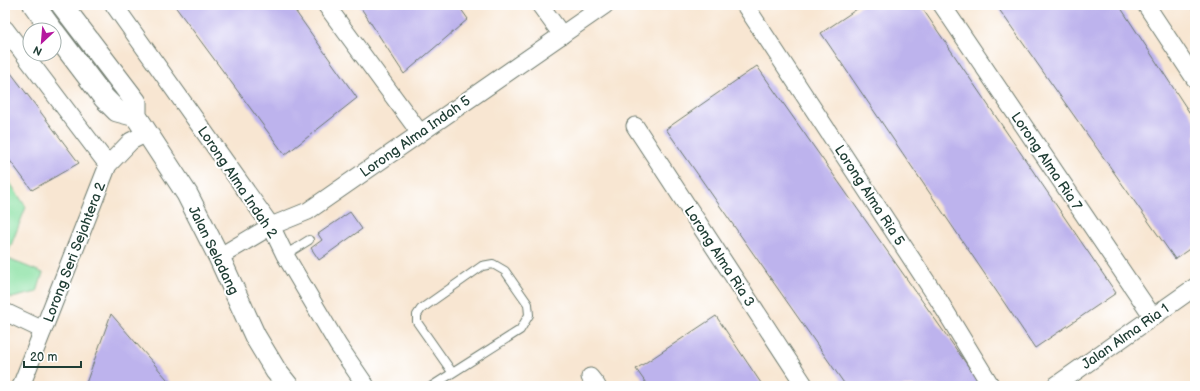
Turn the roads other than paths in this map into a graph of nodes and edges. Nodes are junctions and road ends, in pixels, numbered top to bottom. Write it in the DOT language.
graph roads {
  1 [pos="34,5"];
  2 [pos="62,5"];
  3 [pos="114,5"];
  4 [pos="326,5"];
  5 [pos="540,5"];
  6 [pos="605,5"];
  7 [pos="745,5"];
  8 [pos="942,5"];
  9 [pos="1146,5"];
  10 [pos="46,22"];
  11 [pos="5,29"];
  12 [pos="562,34"];
  13 [pos="62,43"];
  14 [pos="1195,79"];
  15 [pos="136,116"];
  16 [pos="635,126"];
  17 [pos="147,133"];
  18 [pos="420,133"];
  19 [pos="108,165"];
  20 [pos="271,226"];
  21 [pos="310,240"];
  22 [pos="285,255"];
  23 [pos="219,257"];
  24 [pos="1195,287"];
  25 [pos="5,312"];
  26 [pos="1153,317"];
  27 [pos="44,330"];
  28 [pos="452,372"];
  29 [pos="21,386"];
  30 [pos="288,386"];
  31 [pos="366,386"];
  32 [pos="432,386"];
  33 [pos="805,386"];
  34 [pos="991,386"];
  35 [pos="1055,386"];
  1 -- 10 [label="street"];
  2 -- 15 [label="street, Jalan Seladang"];
  3 -- 20 [label="street, Lorong Alma Indah 2"];
  4 -- 18 [label="street"];
  5 -- 12 [label="street"];
  6 -- 12 [label="street, Lorong Alma Indah 5"];
  7 -- 34 [label="street, Lorong Alma Ria 5"];
  8 -- 26 [label="street, Lorong Alma Ria 7"];
  9 -- 14 [label="street"];
  11 -- 19 [label="street"];
  12 -- 18 [label="street, Lorong Alma Indah 5"];
  13 -- 15 [label="street"];
  15 -- 17 [label="street, Jalan Seladang"];
  16 -- 33 [label="street, Lorong Alma Ria 3"];
  17 -- 19 [label="street, Lorong Seri Sejahtera 2"];
  17 -- 23 [label="street, Jalan Seladang"];
  18 -- 20 [label="street, Lorong Alma Indah 5"];
  19 -- 27 [label="street, Lorong Seri Sejahtera 2"];
  20 -- 22 [label="street, Lorong Alma Indah 2"];
  20 -- 23 [label="street, Lorong Alma Indah 5"];
  21 -- 22 [label="lane"];
  22 -- 31 [label="street, Lorong Alma Indah 2"];
  23 -- 30 [label="street, Jalan Seladang"];
  24 -- 26 [label="street, Jalan Alma Ria 1"];
  25 -- 27 [label="street"];
  26 -- 35 [label="street, Jalan Alma Ria 1"];
  27 -- 29 [label="street, Lorong Seri Sejahtera 2"];
  28 -- 28 [label="lane"];
  28 -- 32 [label="lane"];
}
